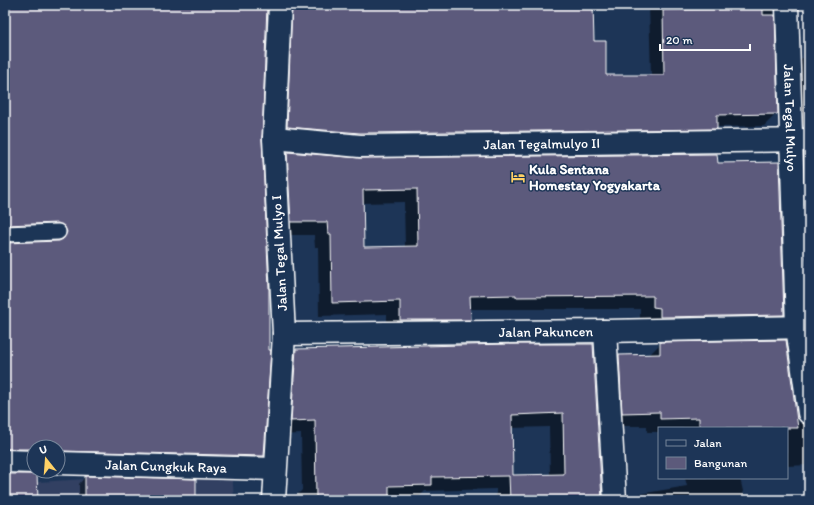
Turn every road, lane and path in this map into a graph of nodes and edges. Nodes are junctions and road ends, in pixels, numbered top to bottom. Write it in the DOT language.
graph roads {
  1 [pos="280,5"];
  2 [pos="787,5"];
  3 [pos="274,138"];
  4 [pos="800,140"];
  5 [pos="58,232"];
  6 [pos="5,234"];
  7 [pos="803,327"];
  8 [pos="605,331"];
  9 [pos="284,334"];
  10 [pos="809,413"];
  11 [pos="5,461"];
  12 [pos="26,462"];
  13 [pos="66,463"];
  14 [pos="274,469"];
  15 [pos="274,500"];
  16 [pos="615,500"];
  1 -- 3 [label="street, Jalan Tegal Mulyo I"];
  2 -- 4 [label="street, Jalan Tegal Mulyo"];
  3 -- 4 [label="street, Jalan Tegalmulyo II"];
  3 -- 9 [label="street, Jalan Tegal Mulyo I"];
  4 -- 7 [label="street, Jalan Tegal Mulyo"];
  5 -- 6 [label="lane"];
  7 -- 8 [label="street, Jalan Pakuncen"];
  7 -- 10 [label="street, Jalan Tegal Mulyo"];
  8 -- 9 [label="street, Jalan Pakuncen"];
  8 -- 16 [label="street"];
  9 -- 14 [label="street, Jalan Tegal Mulyo I"];
  11 -- 12 [label="street"];
  13 -- 14 [label="street, Jalan Cungkuk Raya"];
  14 -- 15 [label="street, Jalan Tegal Mulyo I"];
}
